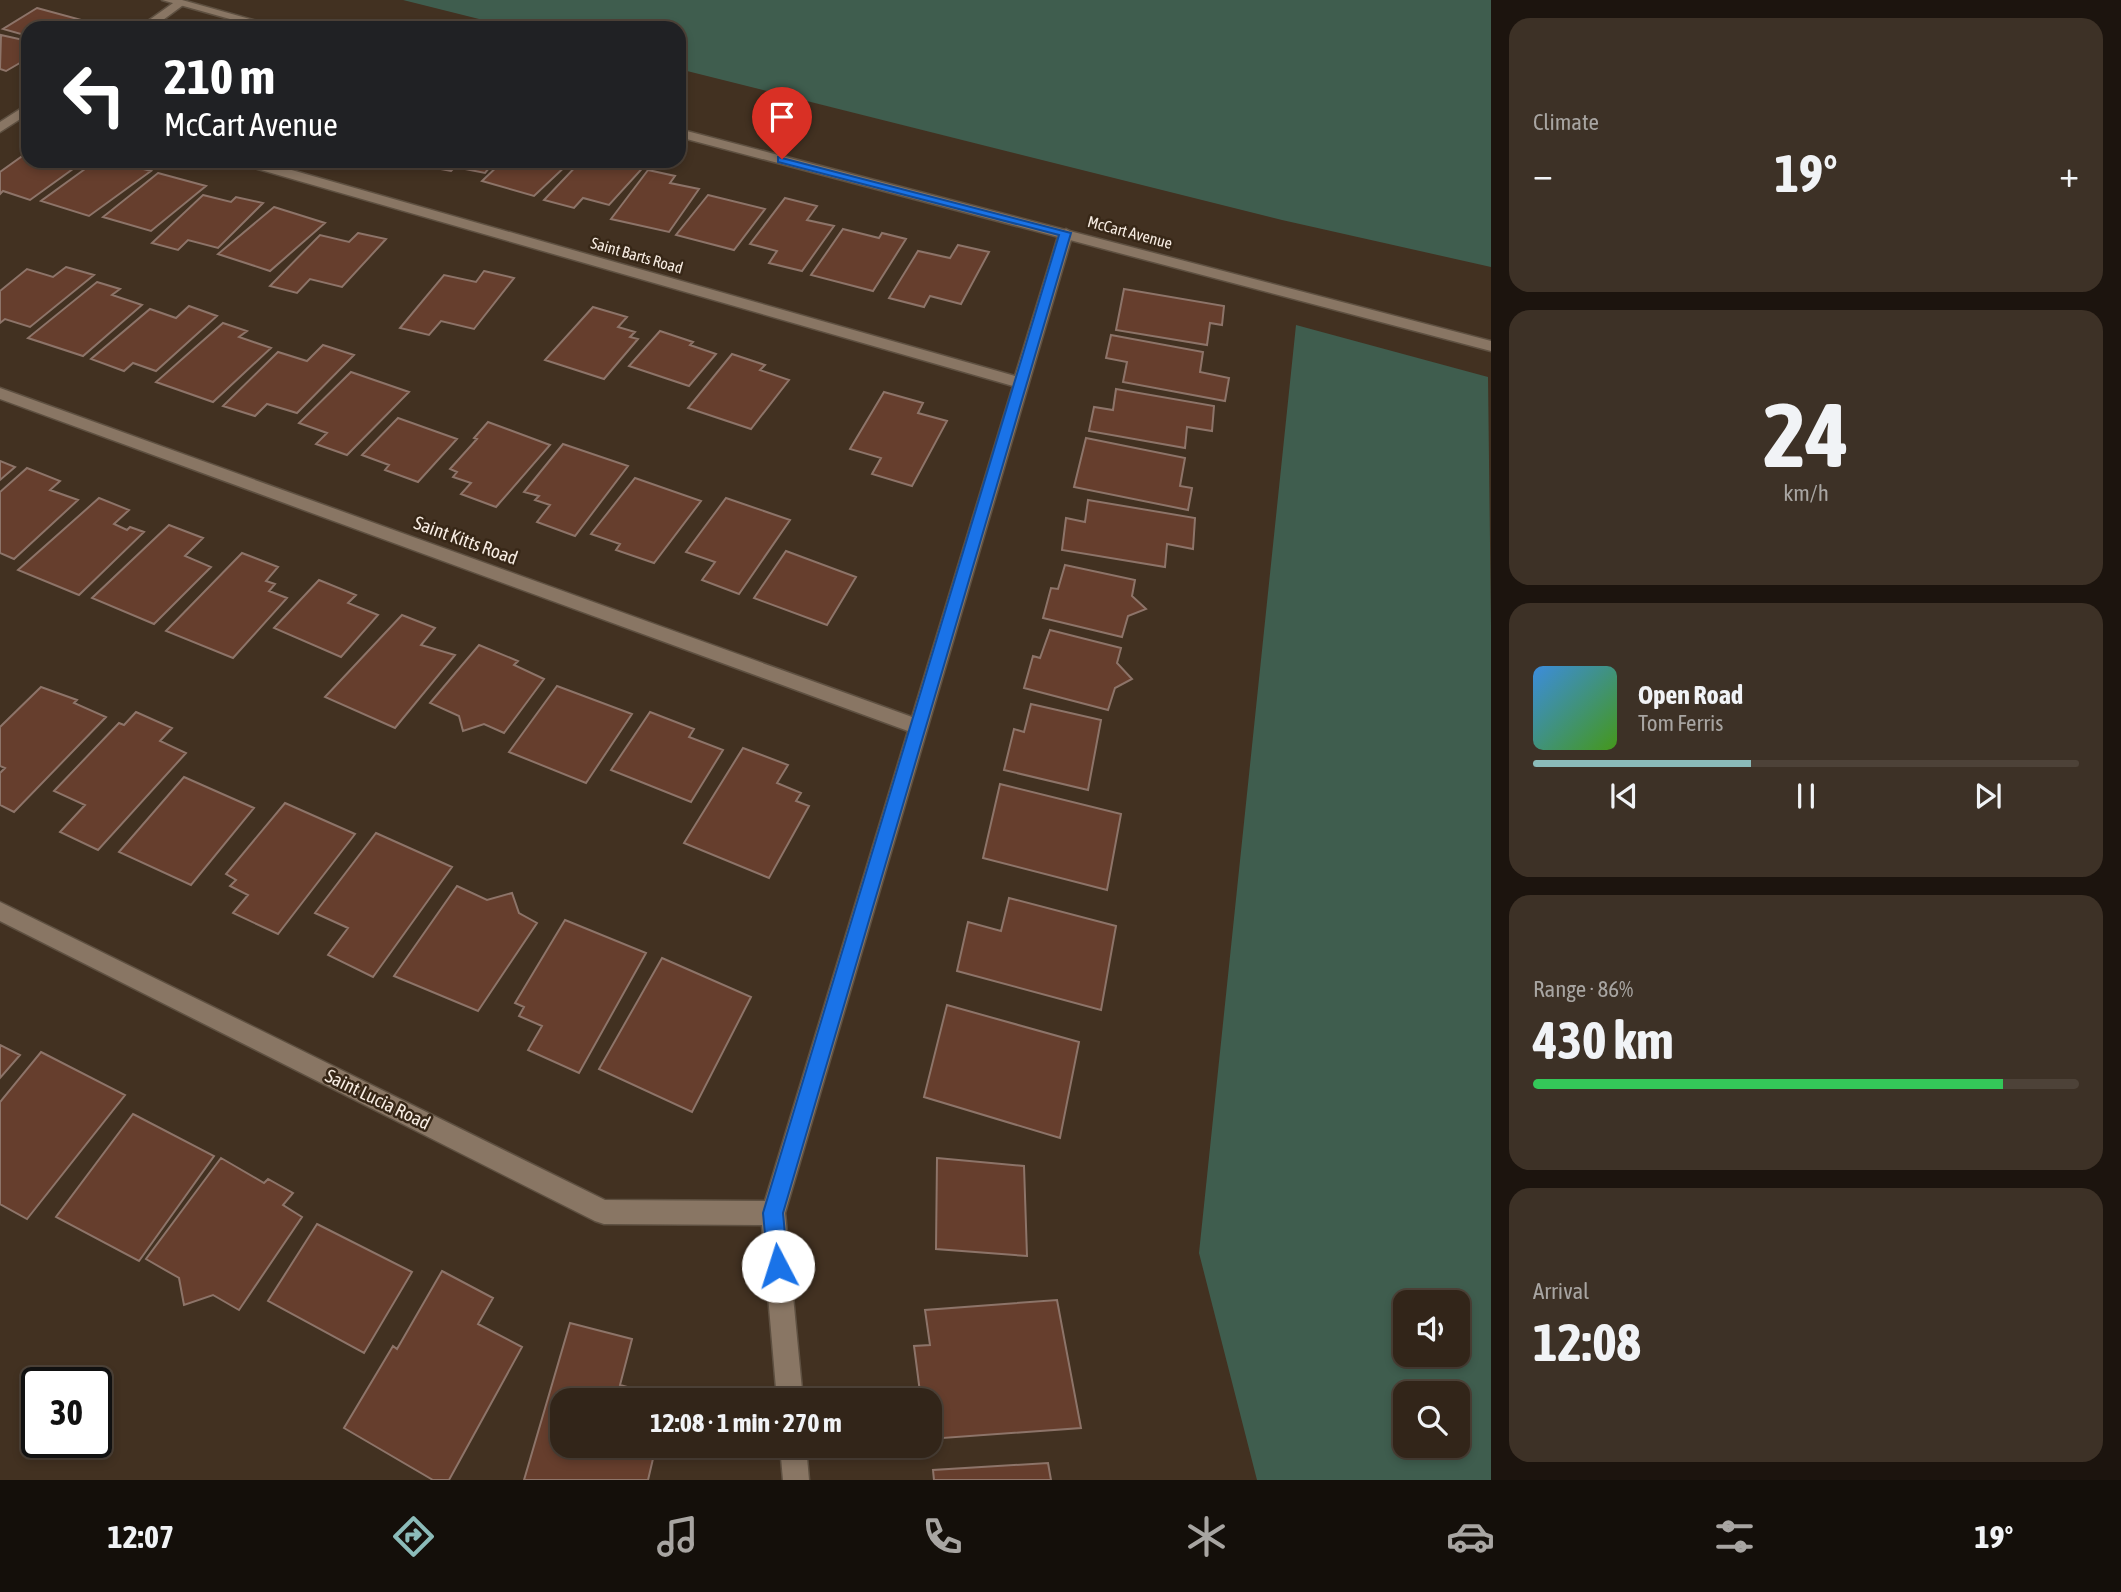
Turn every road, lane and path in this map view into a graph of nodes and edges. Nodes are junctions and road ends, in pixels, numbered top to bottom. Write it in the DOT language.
graph roads {
  1 [pos="174,2"];
  2 [pos="152,21"];
  3 [pos="248,21"];
  4 [pos="21,113"];
  5 [pos="0,128"];
  6 [pos="686,135"];
  7 [pos="268,168"];
  8 [pos="1066,233"];
  9 [pos="1491,346"];
  10 [pos="1021,383"];
  11 [pos="0,393"];
  12 [pos="918,727"];
  13 [pos="0,911"];
  14 [pos="773,1213"];
  15 [pos="789,1388"];
  16 [pos="794,1458"];
  17 [pos="796,1480"];
  1 -- 2 [label="street"];
  1 -- 3 [label="street"];
  4 -- 5 [label="street"];
  6 -- 8 [label="street, McCart Avenue"];
  7 -- 10 [label="street, Saint Barts Road"];
  8 -- 9 [label="street, McCart Avenue"];
  8 -- 10 [label="street"];
  10 -- 12 [label="street"];
  11 -- 12 [label="street, Saint Kitts Road"];
  12 -- 14 [label="street"];
  13 -- 14 [label="street, Saint Lucia Road"];
  14 -- 15 [label="street"];
  16 -- 17 [label="street"];
}
